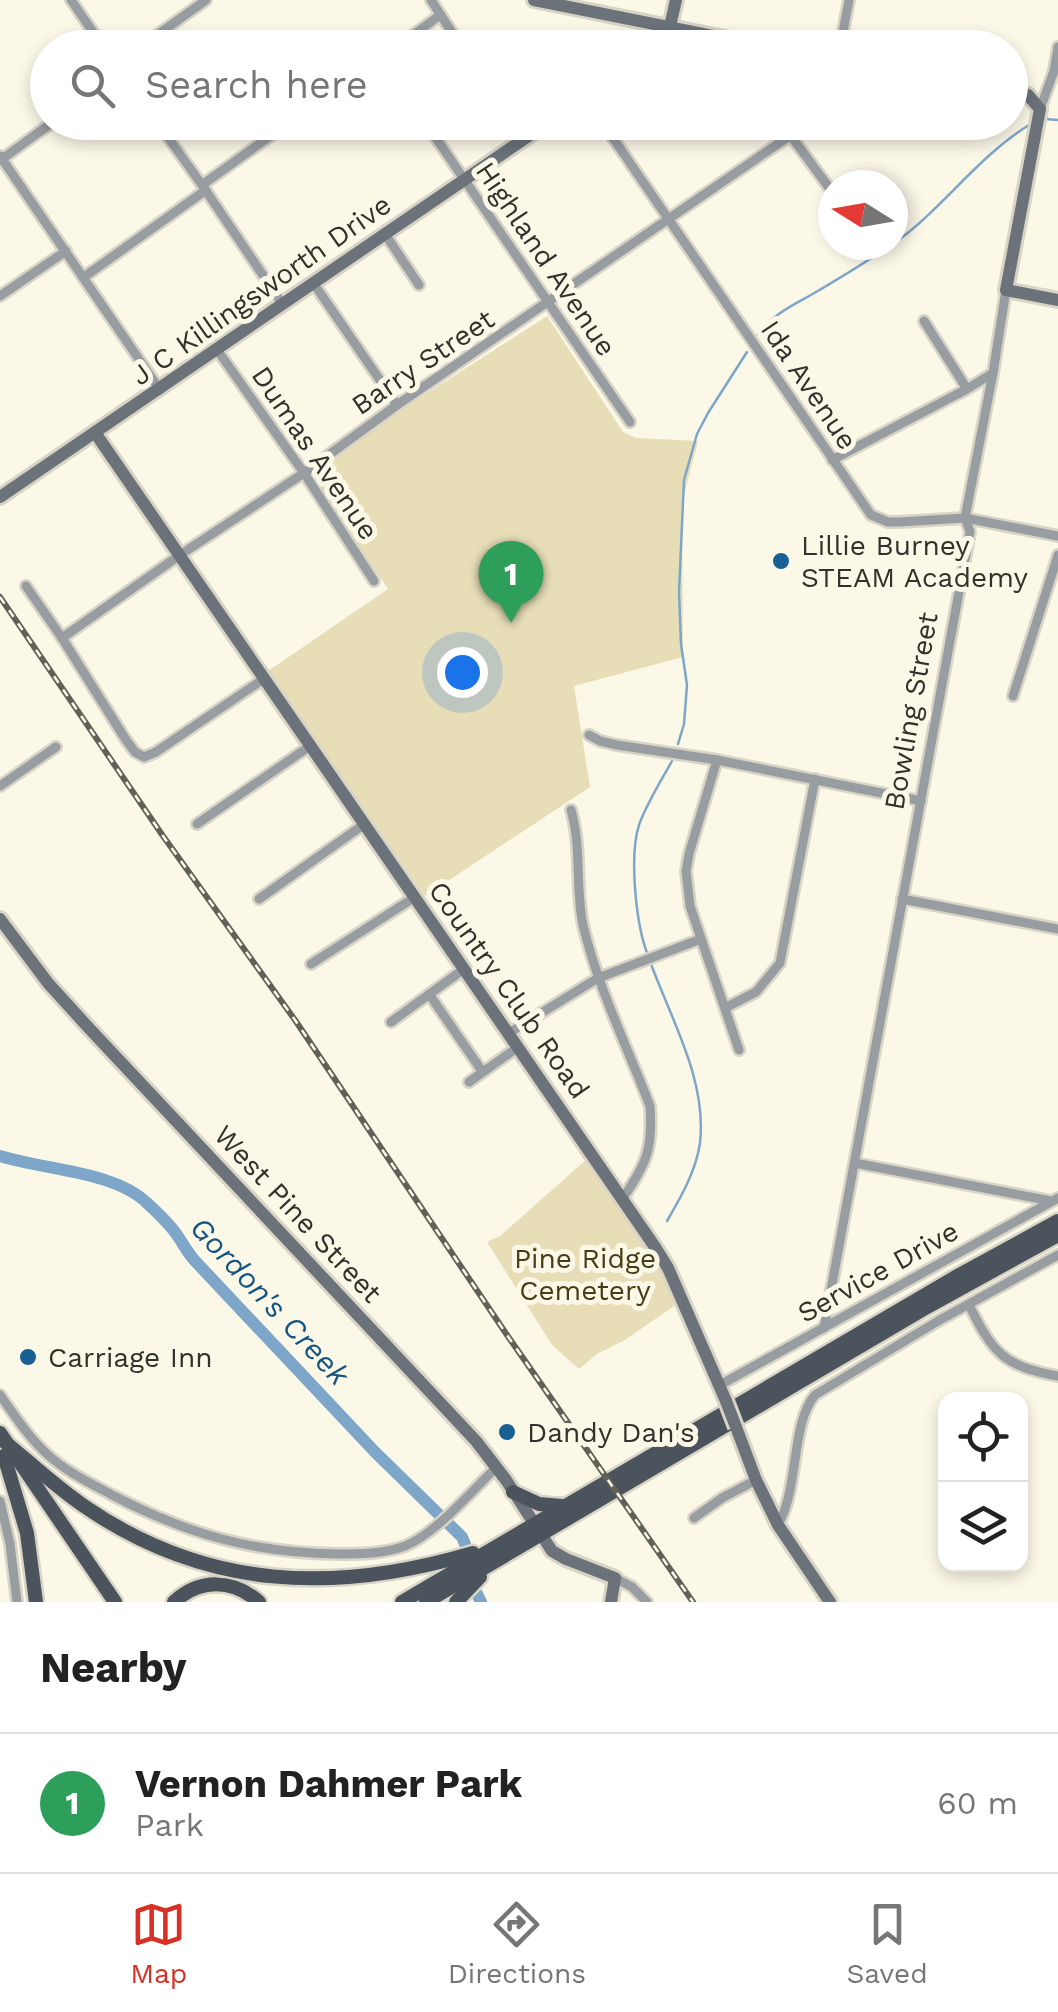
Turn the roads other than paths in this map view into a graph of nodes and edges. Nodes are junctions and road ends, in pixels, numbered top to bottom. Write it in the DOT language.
graph roads {
  1 [pos="71,0"];
  2 [pos="206,0"];
  3 [pos="432,0"];
  4 [pos="534,0"];
  5 [pos="676,0"];
  6 [pos="849,0"];
  7 [pos="440,15"];
  8 [pos="670,27"];
  9 [pos="92,30"];
  10 [pos="164,30"];
  11 [pos="420,30"];
  12 [pos="450,30"];
  13 [pos="669,30"];
  14 [pos="685,30"];
  15 [pos="843,30"];
  16 [pos="1058,47"];
  17 [pos="1028,95"];
  18 [pos="1040,109"];
  19 [pos="30,137"];
  20 [pos="171,140"];
  21 [pos="266,140"];
  22 [pos="437,140"];
  23 [pos="523,140"];
  24 [pos="614,140"];
  25 [pos="785,140"];
  26 [pos="794,140"];
  27 [pos="1,157"];
  28 [pos="818,173"];
  29 [pos="465,179"];
  30 [pos="204,187"];
  31 [pos="670,220"];
  32 [pos="385,234"];
  33 [pos="66,250"];
  34 [pos="84,277"];
  35 [pos="314,284"];
  36 [pos="419,285"];
  37 [pos="1006,290"];
  38 [pos="0,296"];
  39 [pos="1058,300"];
  40 [pos="548,303"];
  41 [pos="282,305"];
  42 [pos="924,321"];
  43 [pos="218,350"];
  44 [pos="994,373"];
  45 [pos="967,389"];
  46 [pos="160,390"];
  47 [pos="397,405"];
  48 [pos="630,422"];
  49 [pos="96,434"];
  50 [pos="832,460"];
  51 [pos="304,473"];
  52 [pos="0,498"];
  53 [pos="965,518"];
  54 [pos="1058,536"];
  55 [pos="180,554"];
  56 [pos="1058,555"];
  57 [pos="374,580"];
  58 [pos="26,586"];
  59 [pos="62,638"];
  60 [pos="265,678"];
  61 [pos="1013,696"];
  62 [pos="589,736"];
  63 [pos="310,746"];
  64 [pos="56,747"];
  65 [pos="717,760"];
  66 [pos="815,779"];
  67 [pos="0,786"];
  68 [pos="921,801"];
  69 [pos="572,810"];
  70 [pos="196,824"];
  71 [pos="363,825"];
  72 [pos="415,897"];
  73 [pos="259,898"];
  74 [pos="902,899"];
  75 [pos="0,919"];
  76 [pos="1058,928"];
  77 [pos="700,939"];
  78 [pos="311,964"];
  79 [pos="464,969"];
  80 [pos="598,978"];
  81 [pos="429,994"];
  82 [pos="725,1008"];
  83 [pos="391,1022"];
  84 [pos="509,1034"];
  85 [pos="518,1047"];
  86 [pos="738,1050"];
  87 [pos="482,1070"];
  88 [pos="468,1082"];
  89 [pos="856,1163"];
  90 [pos="622,1198"];
  91 [pos="1055,1200"];
  92 [pos="1055,1233"];
  93 [pos="1058,1255"];
  94 [pos="969,1305"];
  95 [pos="824,1328"];
  96 [pos="1058,1376"];
  97 [pos="720,1385"];
  98 [pos="0,1396"];
  99 [pos="3,1445"];
  100 [pos="497,1467"];
  101 [pos="756,1480"];
  102 [pos="513,1492"];
  103 [pos="0,1501"];
  104 [pos="568,1505"];
  105 [pos="694,1518"];
  106 [pos="778,1525"];
  107 [pos="537,1530"];
  108 [pos="493,1555"];
  109 [pos="616,1578"];
  110 [pos="17,1602"];
  111 [pos="36,1602"];
  112 [pos="104,1602"];
  113 [pos="115,1602"];
  114 [pos="174,1602"];
  115 [pos="259,1602"];
  116 [pos="402,1602"];
  117 [pos="426,1602"];
  118 [pos="456,1602"];
  119 [pos="611,1602"];
  120 [pos="647,1602"];
  121 [pos="830,1602"];
  1 -- 9 [label="street"];
  2 -- 10 [label="street"];
  3 -- 7 [label="street"];
  4 -- 8 [label="street"];
  5 -- 8 [label="street"];
  6 -- 15 [label="street"];
  7 -- 11 [label="street"];
  7 -- 12 [label="street"];
  8 -- 13 [label="street"];
  8 -- 14 [label="street"];
  16 -- 18 [label="street, Bowling Street"];
  17 -- 18 [label="street"];
  18 -- 37 [label="street, Bowling Street"];
  19 -- 27 [label="street"];
  20 -- 30 [label="street"];
  21 -- 30 [label="street"];
  22 -- 29 [label="street, Highland Avenue"];
  23 -- 29 [label="street, J C Killingsworth Drive"];
  24 -- 31 [label="street, Ida Avenue"];
  25 -- 31 [label="street, Barry Street"];
  26 -- 28 [label="street"];
  27 -- 33 [label="street"];
  29 -- 32 [label="street, J C Killingsworth Drive"];
  29 -- 40 [label="street, Highland Avenue"];
  30 -- 34 [label="street"];
  30 -- 41 [label="street"];
  31 -- 40 [label="street, Barry Street"];
  31 -- 50 [label="street, Ida Avenue"];
  32 -- 35 [label="street, J C Killingsworth Drive"];
  32 -- 36 [label="street"];
  33 -- 34 [label="street"];
  33 -- 38 [label="street"];
  34 -- 46 [label="street"];
  35 -- 41 [label="street, J C Killingsworth Drive"];
  35 -- 47 [label="street"];
  37 -- 39 [label="street"];
  37 -- 44 [label="street, Bowling Street"];
  40 -- 47 [label="street, Barry Street"];
  40 -- 48 [label="street, Highland Avenue"];
  41 -- 43 [label="street, J C Killingsworth Drive"];
  42 -- 45 [label="street"];
  43 -- 46 [label="street, J C Killingsworth Drive"];
  43 -- 51 [label="street, Dumas Avenue"];
  44 -- 45 [label="street"];
  44 -- 53 [label="street, Bowling Street"];
  45 -- 50 [label="street"];
  46 -- 49 [label="street, J C Killingsworth Drive"];
  47 -- 51 [label="street, Barry Street"];
  49 -- 52 [label="street, J C Killingsworth Drive"];
  49 -- 55 [label="street, Country Club Road"];
  50 -- 53 [label="street, Ida Avenue"];
  51 -- 55 [label="street, Barry Street"];
  51 -- 57 [label="street, Dumas Avenue"];
  53 -- 54 [label="street, Ida Avenue"];
  53 -- 68 [label="street, Bowling Street"];
  55 -- 59 [label="street, Barry Street"];
  55 -- 60 [label="street, Country Club Road"];
  56 -- 61 [label="street"];
  58 -- 59 [label="street"];
  59 -- 60 [label="street"];
  60 -- 63 [label="street, Country Club Road"];
  62 -- 65 [label="street"];
  63 -- 70 [label="street"];
  63 -- 71 [label="street, Country Club Road"];
  64 -- 67 [label="street"];
  65 -- 66 [label="street"];
  65 -- 77 [label="street"];
  66 -- 68 [label="street"];
  66 -- 82 [label="street"];
  68 -- 74 [label="street, Bowling Street"];
  69 -- 80 [label="street"];
  71 -- 72 [label="street, Country Club Road"];
  71 -- 73 [label="street"];
  72 -- 78 [label="street"];
  72 -- 79 [label="street, Country Club Road"];
  74 -- 76 [label="street"];
  74 -- 89 [label="street, Bowling Street"];
  75 -- 100 [label="street, West Pine Street"];
  77 -- 80 [label="street"];
  77 -- 82 [label="street"];
  79 -- 81 [label="street"];
  79 -- 84 [label="street, Country Club Road"];
  80 -- 84 [label="street"];
  80 -- 90 [label="street"];
  81 -- 83 [label="street"];
  81 -- 87 [label="street"];
  82 -- 86 [label="street"];
  84 -- 85 [label="street, Country Club Road"];
  85 -- 87 [label="street"];
  85 -- 90 [label="street, Country Club Road"];
  87 -- 88 [label="street"];
  89 -- 91 [label="street"];
  89 -- 95 [label="street, Bowling Street"];
  90 -- 97 [label="street, Country Club Road"];
  91 -- 95 [label="street, Service Drive"];
  92 -- 104 [label="main road"];
  92 -- 107 [label="main road"];
  93 -- 94 [label="street"];
  94 -- 96 [label="street"];
  94 -- 106 [label="street"];
  95 -- 97 [label="street, Service Drive"];
  97 -- 101 [label="street, Country Club Road, bridge"];
  98 -- 100 [label="street"];
  99 -- 108 [label="main road"];
  99 -- 111 [label="main road"];
  99 -- 112 [label="main road"];
  99 -- 113 [label="main road"];
  100 -- 102 [label="street, West Pine Street"];
  101 -- 105 [label="street"];
  101 -- 106 [label="street, Country Club Road"];
  102 -- 104 [label="main road"];
  102 -- 107 [label="street, West Pine Street"];
  103 -- 110 [label="street"];
  104 -- 107 [label="main road"];
  106 -- 121 [label="street, Country Club Road"];
  107 -- 108 [label="main road"];
  107 -- 109 [label="street, West Pine Street"];
  108 -- 116 [label="main road"];
  108 -- 117 [label="main road"];
  108 -- 118 [label="main road"];
  109 -- 119 [label="street"];
  109 -- 120 [label="street"];
  114 -- 115 [label="main road"];
}
